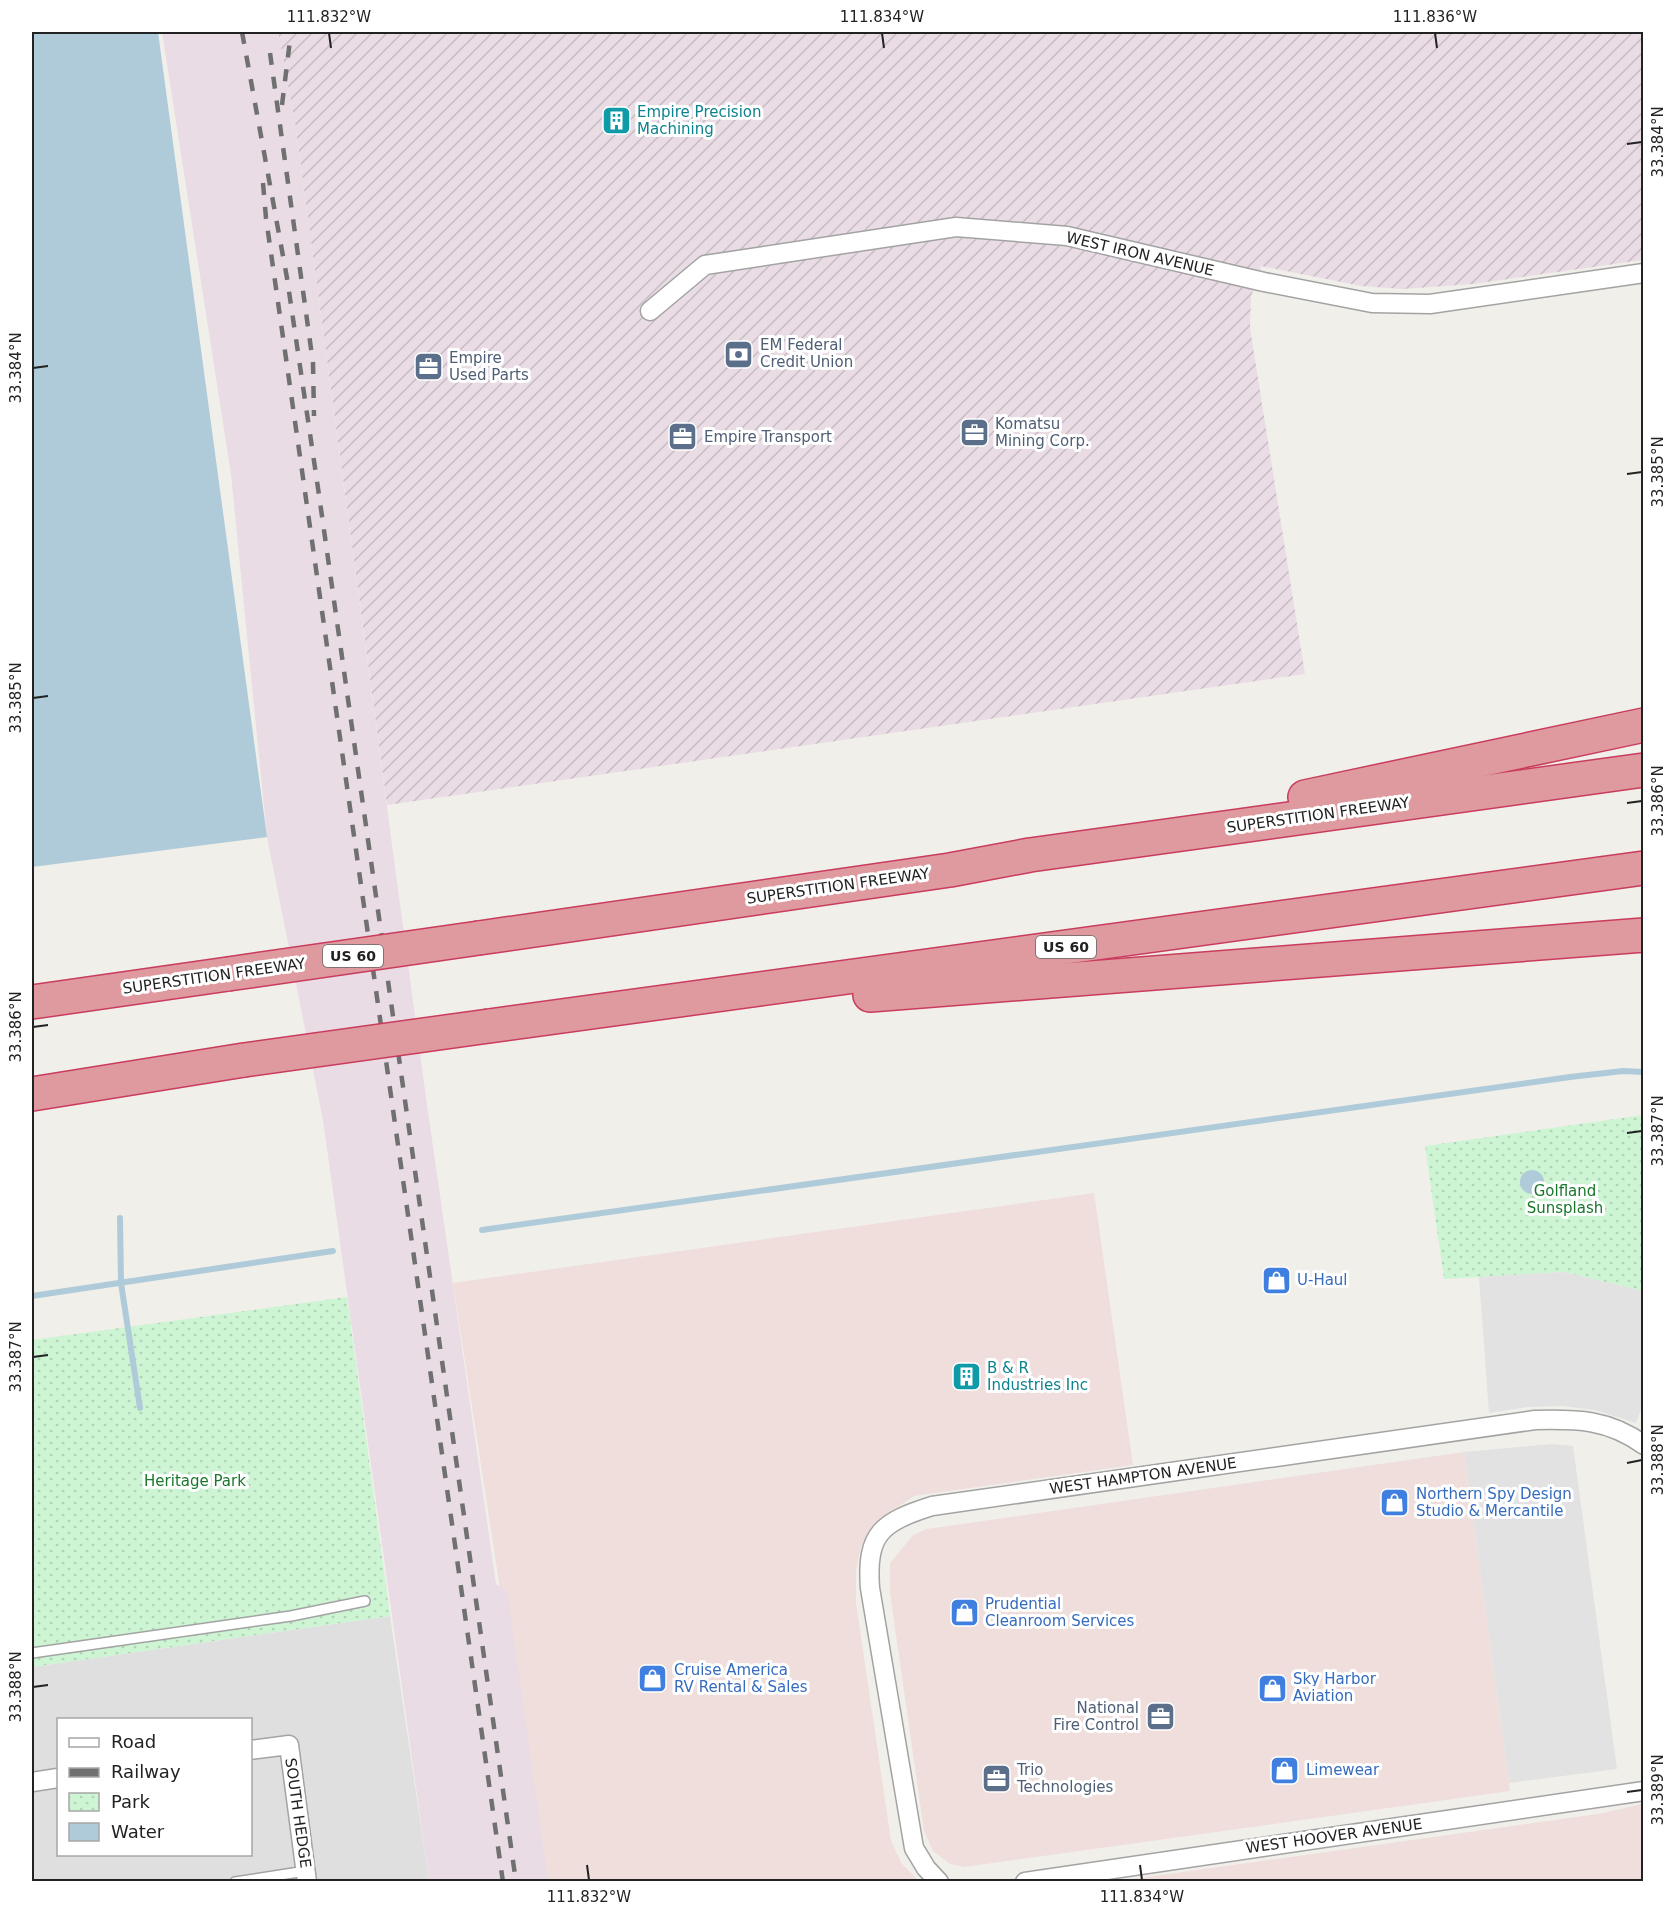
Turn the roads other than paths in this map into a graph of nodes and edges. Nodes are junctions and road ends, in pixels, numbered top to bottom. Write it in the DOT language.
graph roads {
  1 [pos="1644,273"];
  2 [pos="650,311"];
  3 [pos="1644,725"];
  4 [pos="1644,770"];
  5 [pos="1030,855"];
  6 [pos="1644,868"];
  7 [pos="1644,935"];
  8 [pos="32,1002"];
  9 [pos="489,1026"];
  10 [pos="32,1094"];
  11 [pos="1644,1445"];
  12 [pos="366,1601"];
  13 [pos="32,1653"];
  14 [pos="252,1750"];
  15 [pos="57,1778"];
  16 [pos="32,1782"];
  17 [pos="1644,1791"];
  18 [pos="307,1876"];
  19 [pos="235,1881"];
  20 [pos="939,1881"];
  21 [pos="1025,1881"];
  1 -- 2 [label="street, WEST IRON AVENUE"];
  3 -- 5 [label="highway"];
  4 -- 5 [label="highway, SUPERSTITION FREEWAY / US 60"];
  5 -- 8 [label="highway, SUPERSTITION FREEWAY / US 60, bridge"];
  6 -- 9 [label="highway, US 60"];
  7 -- 9 [label="highway"];
  9 -- 10 [label="highway, US 60, bridge"];
  11 -- 20 [label="street, WEST HAMPTON AVENUE"];
  12 -- 13 [label="lane"];
  14 -- 18 [label="street, SOUTH HEDGE"];
  15 -- 16 [label="street"];
  17 -- 21 [label="street, WEST HOOVER AVENUE"];
  18 -- 19 [label="lane"];
}
